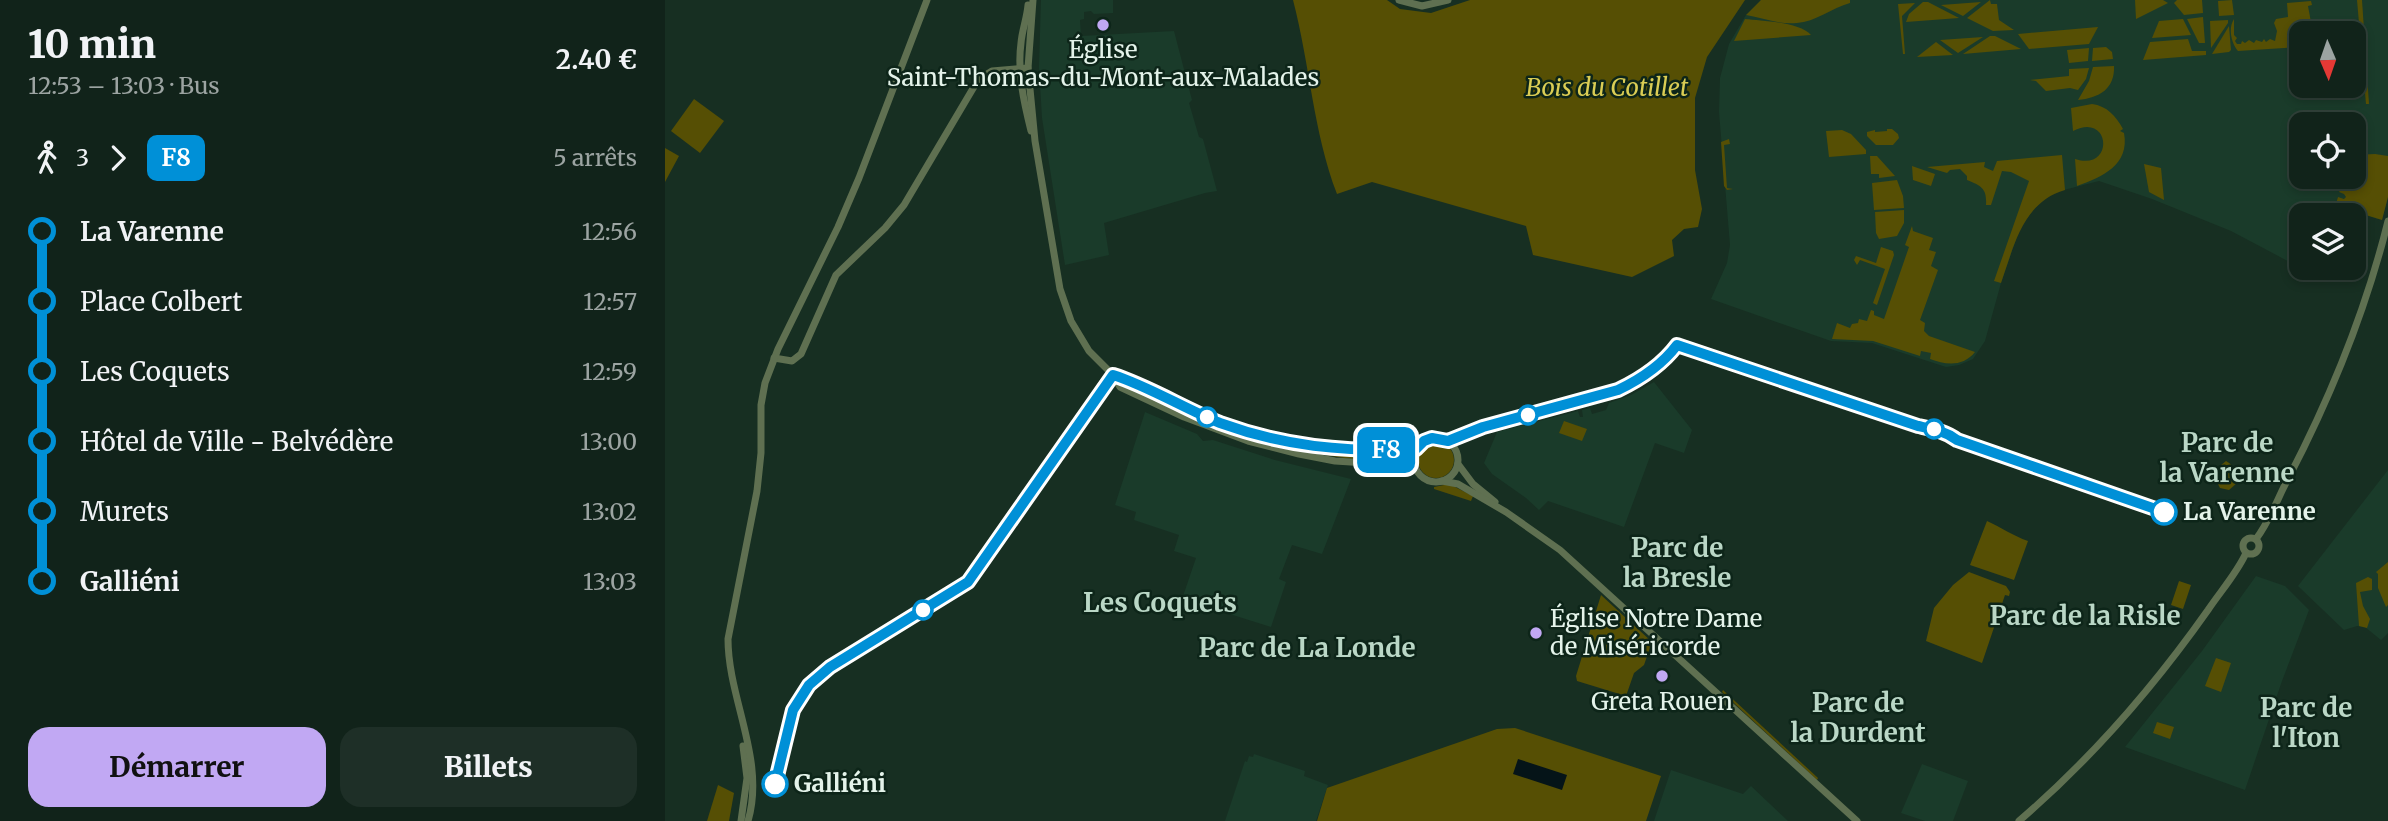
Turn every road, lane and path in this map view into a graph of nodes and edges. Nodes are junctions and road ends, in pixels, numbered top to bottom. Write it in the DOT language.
graph roads {
  1 [pos="927,0"];
  2 [pos="1031,0"];
  3 [pos="1399,0"];
  4 [pos="1448,0"];
  5 [pos="1024,69"];
  6 [pos="2388,221"];
  7 [pos="774,358"];
  8 [pos="1113,375"];
  9 [pos="1416,449"];
  10 [pos="1458,464"];
  11 [pos="1414,466"];
  12 [pos="1442,481"];
  13 [pos="1506,512"];
  14 [pos="733,687"];
  15 [pos="741,821"];
  16 [pos="748,821"];
  17 [pos="1857,821"];
  18 [pos="2019,821"];
  1 -- 7 [label="street"];
  2 -- 5 [label="street"];
  2 -- 5 [label="street"];
  3 -- 4 [label="street"];
  5 -- 7 [label="street"];
  5 -- 8 [label="street"];
  6 -- 18 [label="street"];
  7 -- 14 [label="street"];
  8 -- 9 [label="street"];
  8 -- 11 [label="street"];
  9 -- 10 [label="street"];
  9 -- 11 [label="street"];
  10 -- 12 [label="street"];
  10 -- 13 [label="street"];
  11 -- 12 [label="street"];
  12 -- 13 [label="street"];
  13 -- 17 [label="street"];
  14 -- 15 [label="street"];
  14 -- 16 [label="street"];
}
